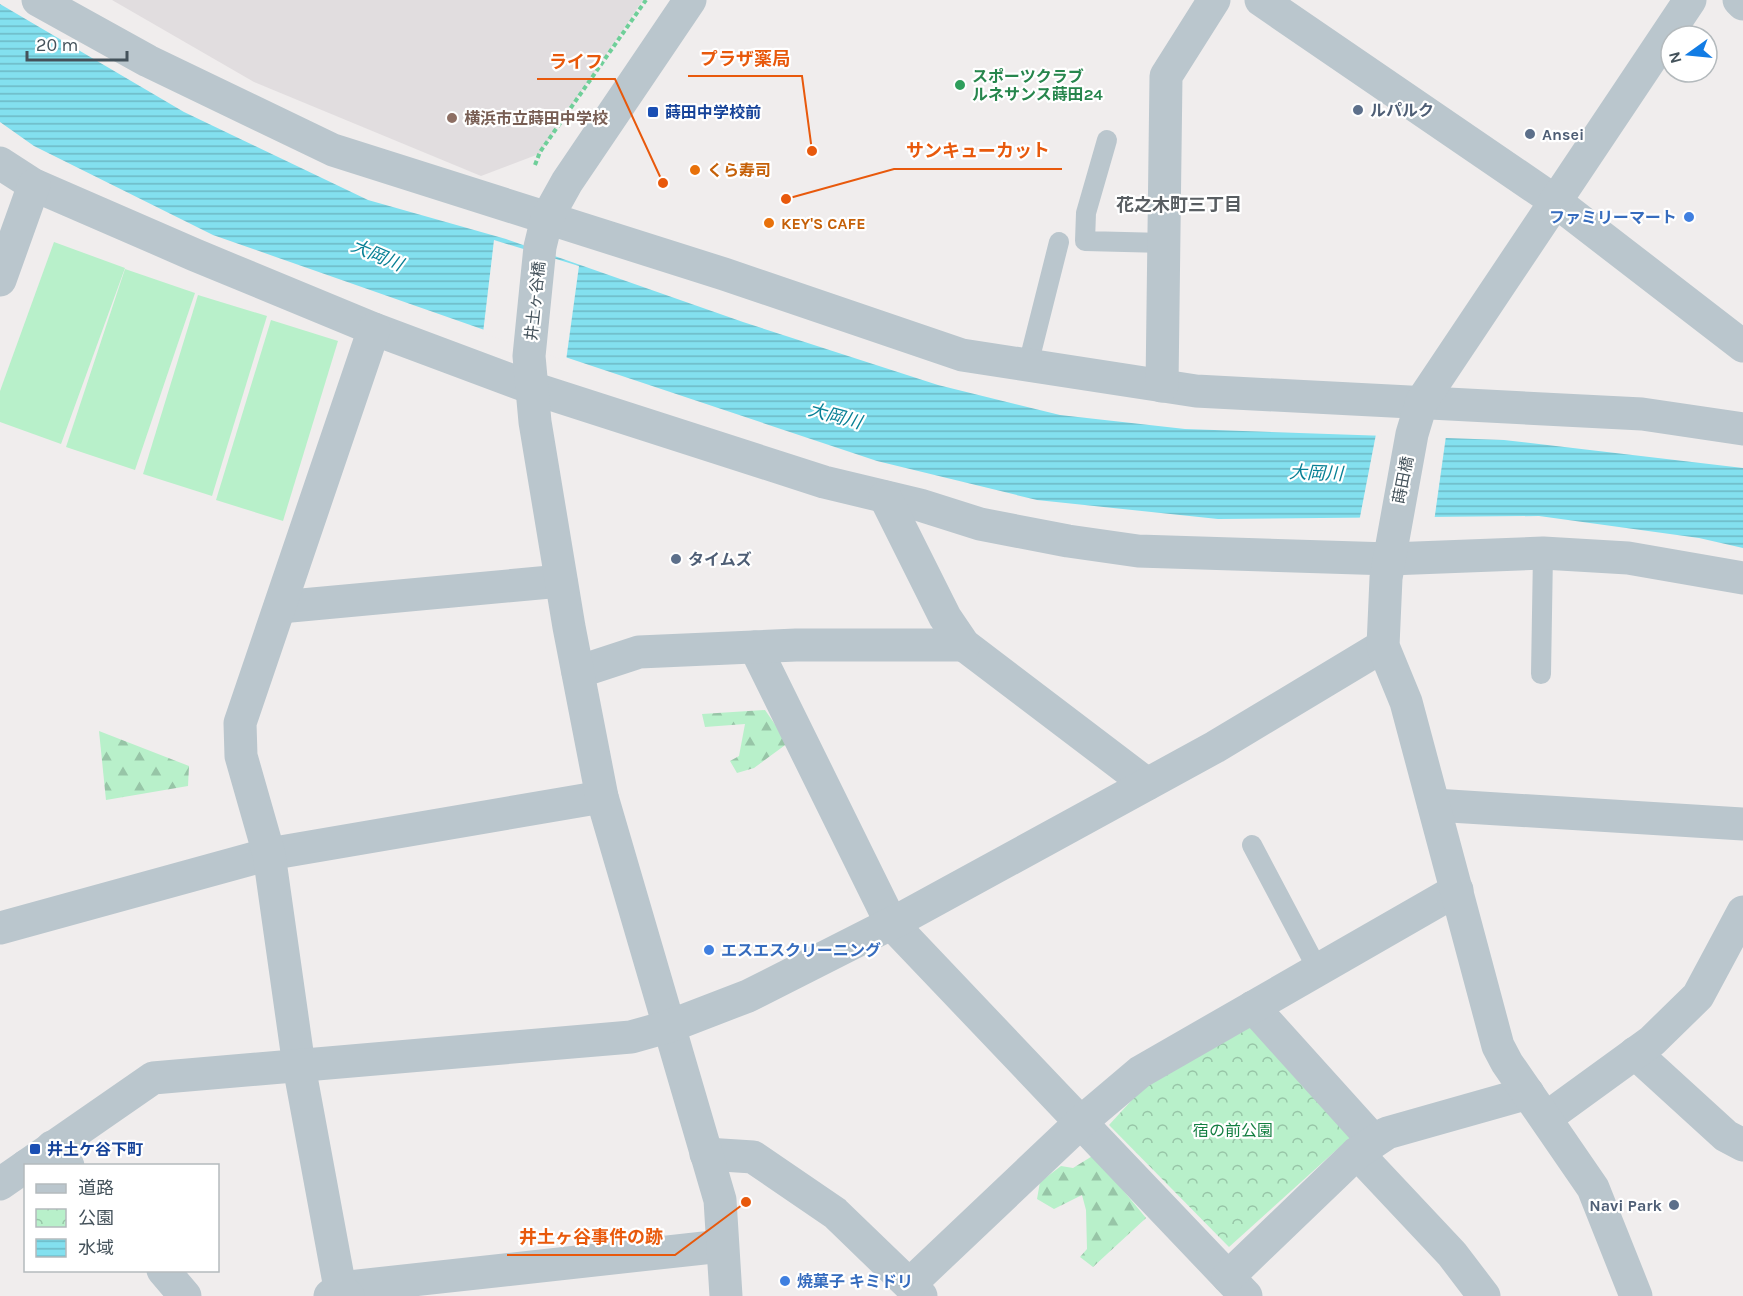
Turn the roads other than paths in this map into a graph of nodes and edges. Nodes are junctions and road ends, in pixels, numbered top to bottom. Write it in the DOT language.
graph roads {
  1 [pos="38,0"];
  2 [pos="690,0"];
  3 [pos="1214,0"];
  4 [pos="1261,0"];
  5 [pos="1690,0"];
  6 [pos="1739,0"];
  7 [pos="1743,4"];
  8 [pos="1107,140"];
  9 [pos="0,163"];
  10 [pos="34,185"];
  11 [pos="1555,201"];
  12 [pos="544,232"];
  13 [pos="1059,242"];
  14 [pos="1164,243"];
  15 [pos="0,280"];
  16 [pos="374,329"];
  17 [pos="1743,346"];
  18 [pos="1028,365"];
  19 [pos="531,372"];
  20 [pos="1162,386"];
  21 [pos="1422,401"];
  22 [pos="1743,429"];
  23 [pos="885,497"];
  24 [pos="1543,553"];
  25 [pos="1390,559"];
  26 [pos="1743,578"];
  27 [pos="561,580"];
  28 [pos="280,607"];
  29 [pos="964,645"];
  30 [pos="1383,646"];
  31 [pos="756,647"];
  32 [pos="578,672"];
  33 [pos="1541,674"];
  34 [pos="1148,784"];
  35 [pos="602,797"];
  36 [pos="1434,805"];
  37 [pos="1743,824"];
  38 [pos="1252,845"];
  39 [pos="269,854"];
  40 [pos="1456,890"];
  41 [pos="1743,912"];
  42 [pos="891,923"];
  43 [pos="0,928"];
  44 [pos="1318,970"];
  45 [pos="1253,1007"];
  46 [pos="670,1026"];
  47 [pos="1635,1053"];
  48 [pos="299,1066"];
  49 [pos="1537,1106"];
  50 [pos="1081,1122"];
  51 [pos="1743,1144"];
  52 [pos="1365,1147"];
  53 [pos="706,1154"];
  54 [pos="60,1156"];
  55 [pos="33,1164"];
  56 [pos="24,1167"];
  57 [pos="0,1184"];
  58 [pos="722,1246"];
  59 [pos="164,1272"];
  60 [pos="1237,1286"];
  61 [pos="916,1290"];
  62 [pos="339,1293"];
  63 [pos="185,1296"];
  64 [pos="726,1296"];
  65 [pos="1484,1296"];
  66 [pos="1636,1296"];
  1 -- 12 [label="street"];
  2 -- 12 [label="street"];
  3 -- 14 [label="street"];
  4 -- 11 [label="street"];
  5 -- 11 [label="street, 蒔田橋"];
  6 -- 7 [label="street"];
  8 -- 14 [label="lane"];
  9 -- 10 [label="street"];
  10 -- 15 [label="street"];
  10 -- 16 [label="street"];
  11 -- 17 [label="street"];
  11 -- 21 [label="street, 蒔田橋"];
  12 -- 18 [label="street"];
  12 -- 19 [label="street, 井土ヶ谷橋"];
  13 -- 18 [label="lane"];
  14 -- 20 [label="street"];
  16 -- 19 [label="street"];
  16 -- 28 [label="street"];
  18 -- 20 [label="street"];
  19 -- 23 [label="street"];
  19 -- 27 [label="street, 井土ヶ谷橋"];
  20 -- 21 [label="street"];
  21 -- 22 [label="street"];
  21 -- 25 [label="street, 蒔田橋"];
  23 -- 25 [label="street"];
  23 -- 29 [label="street"];
  24 -- 25 [label="street"];
  24 -- 26 [label="street"];
  24 -- 33 [label="lane"];
  25 -- 30 [label="street, 蒔田橋"];
  27 -- 28 [label="street"];
  27 -- 32 [label="street, 井土ヶ谷橋"];
  28 -- 39 [label="street"];
  29 -- 31 [label="street"];
  29 -- 34 [label="street"];
  30 -- 34 [label="street"];
  30 -- 36 [label="street"];
  31 -- 32 [label="street"];
  31 -- 42 [label="street"];
  32 -- 35 [label="street, 井土ヶ谷橋"];
  34 -- 42 [label="street"];
  35 -- 39 [label="street"];
  35 -- 46 [label="street, 井土ヶ谷橋"];
  36 -- 37 [label="street"];
  36 -- 40 [label="street"];
  38 -- 44 [label="lane"];
  39 -- 43 [label="street"];
  39 -- 48 [label="street"];
  40 -- 44 [label="street"];
  40 -- 49 [label="street"];
  41 -- 47 [label="street"];
  42 -- 46 [label="street"];
  42 -- 50 [label="street"];
  44 -- 45 [label="street"];
  45 -- 50 [label="street"];
  45 -- 52 [label="street"];
  46 -- 48 [label="street"];
  46 -- 53 [label="street, 井土ヶ谷橋"];
  47 -- 49 [label="street"];
  47 -- 51 [label="street"];
  48 -- 54 [label="street"];
  48 -- 62 [label="street"];
  49 -- 52 [label="street"];
  49 -- 66 [label="street"];
  50 -- 60 [label="street"];
  50 -- 61 [label="street"];
  52 -- 60 [label="street"];
  52 -- 65 [label="street"];
  53 -- 58 [label="street, 井土ヶ谷橋"];
  53 -- 61 [label="street"];
  54 -- 55 [label="street"];
  56 -- 57 [label="street"];
  58 -- 62 [label="street"];
  58 -- 64 [label="street, 井土ヶ谷橋"];
  59 -- 63 [label="street"];
}
